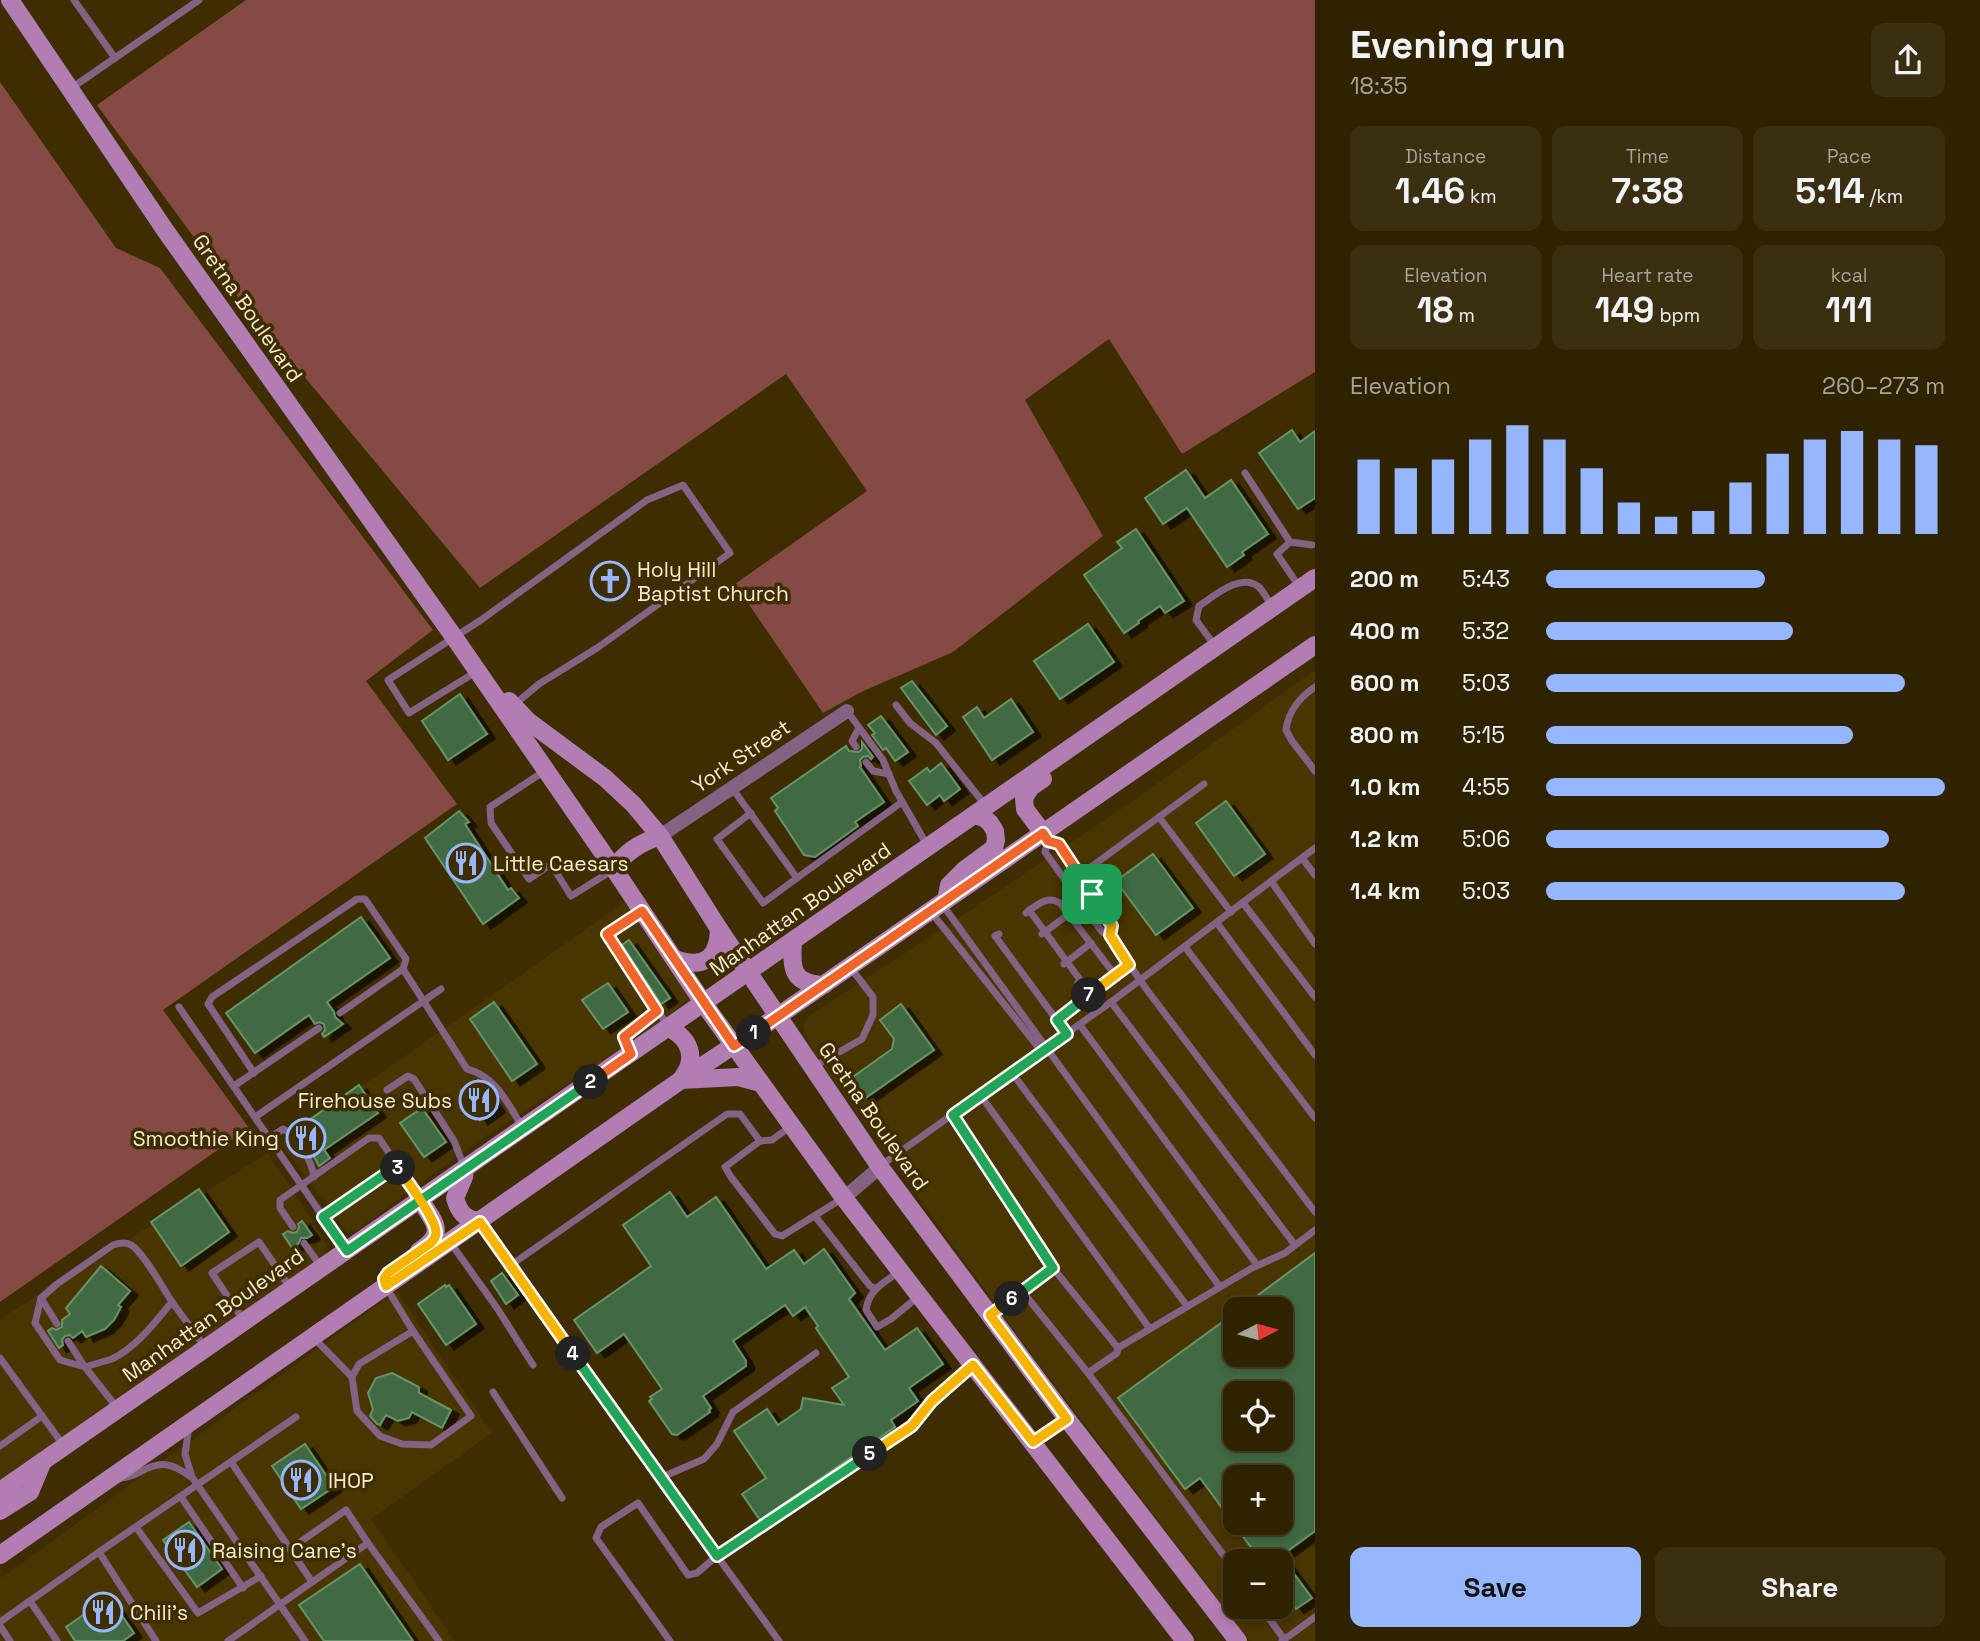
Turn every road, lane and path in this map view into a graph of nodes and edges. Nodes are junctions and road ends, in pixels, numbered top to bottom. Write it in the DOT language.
graph roads {
  1 [pos="10,0"];
  2 [pos="74,0"];
  3 [pos="199,0"];
  4 [pos="115,58"];
  5 [pos="70,89"];
  6 [pos="1245,473"];
  7 [pos="1290,542"];
  8 [pos="1314,546"];
  9 [pos="1315,578"];
  10 [pos="1300,588"];
  11 [pos="1273,607"];
  12 [pos="454,637"];
  13 [pos="1315,645"];
  14 [pos="1216,646"];
  15 [pos="477,671"];
  16 [pos="1312,688"];
  17 [pos="1315,699"];
  18 [pos="896,705"];
  19 [pos="513,706"];
  20 [pos="847,710"];
  21 [pos="859,728"];
  22 [pos="1096,731"];
  23 [pos="856,747"];
  24 [pos="866,762"];
  25 [pos="546,770"];
  26 [pos="1315,771"];
  27 [pos="889,774"];
  28 [pos="1204,784"];
  29 [pos="732,788"];
  30 [pos="902,802"];
  31 [pos="980,810"];
  32 [pos="751,813"];
  33 [pos="1159,817"];
  34 [pos="660,836"];
  35 [pos="1046,837"];
  36 [pos="928,847"];
  37 [pos="1315,848"];
  38 [pos="1302,858"];
  39 [pos="614,869"];
  40 [pos="1080,875"];
  41 [pos="1315,875"];
  42 [pos="797,878"];
  43 [pos="1271,881"];
  44 [pos="1242,904"];
  45 [pos="939,905"];
  46 [pos="642,911"];
  47 [pos="1231,912"];
  48 [pos="1069,914"];
  49 [pos="1217,923"];
  50 [pos="719,929"];
  51 [pos="1043,933"];
  52 [pos="999,934"];
  53 [pos="1110,935"];
  54 [pos="793,941"];
  55 [pos="1091,943"];
  56 [pos="1315,944"];
  57 [pos="1185,947"];
  58 [pos="675,959"];
  59 [pos="1065,963"];
  60 [pos="1129,965"];
  61 [pos="850,967"];
  62 [pos="403,969"];
  63 [pos="749,972"];
  64 [pos="1115,975"];
  65 [pos="1141,980"];
  66 [pos="1080,982"];
  67 [pos="824,985"];
  68 [pos="441,989"];
  69 [pos="1315,997"];
  70 [pos="424,1001"];
  71 [pos="1111,1002"];
  72 [pos="704,1004"];
  73 [pos="179,1007"];
  74 [pos="657,1011"];
  75 [pos="340,1013"];
  76 [pos="778,1016"];
  77 [pos="1057,1020"];
  78 [pos="1080,1025"];
  79 [pos="319,1028"];
  80 [pos="669,1028"];
  81 [pos="1067,1034"];
  82 [pos="734,1046"];
  83 [pos="1045,1050"];
  84 [pos="631,1054"];
  85 [pos="1315,1055"];
  86 [pos="813,1067"];
  87 [pos="254,1073"];
  88 [pos="1012,1073"];
  89 [pos="681,1080"];
  90 [pos="761,1083"];
  91 [pos="234,1086"];
  92 [pos="387,1090"];
  93 [pos="981,1096"];
  94 [pos="953,1115"];
  95 [pos="255,1117"];
  96 [pos="1315,1118"];
  97 [pos="792,1126"];
  98 [pos="524,1129"];
  99 [pos="270,1138"];
  100 [pos="760,1141"];
  101 [pos="397,1166"];
  102 [pos="880,1167"];
  103 [pos="465,1169"];
  104 [pos="314,1177"];
  105 [pos="302,1185"];
  106 [pos="844,1198"];
  107 [pos="420,1200"];
  108 [pos="1315,1212"];
  109 [pos="815,1216"];
  110 [pos="323,1217"];
  111 [pos="480,1222"];
  112 [pos="293,1227"];
  113 [pos="1315,1230"];
  114 [pos="450,1242"];
  115 [pos="304,1243"];
  116 [pos="1295,1245"];
  117 [pos="347,1251"];
  118 [pos="511,1265"];
  119 [pos="1257,1265"];
  120 [pos="322,1268"];
  121 [pos="1053,1268"];
  122 [pos="900,1271"];
  123 [pos="386,1286"];
  124 [pos="1220,1287"];
  125 [pos="292,1289"];
  126 [pos="876,1289"];
  127 [pos="1022,1291"];
  128 [pos="920,1296"];
  129 [pos="41,1298"];
  130 [pos="172,1302"];
  131 [pos="1187,1307"];
  132 [pos="990,1315"];
  133 [pos="245,1322"];
  134 [pos="57,1324"];
  135 [pos="1150,1329"];
  136 [pos="413,1331"];
  137 [pos="313,1337"];
  138 [pos="68,1341"];
  139 [pos="206,1348"];
  140 [pos="1118,1348"];
  141 [pos="816,1353"];
  142 [pos="0,1358"];
  143 [pos="533,1365"];
  144 [pos="973,1365"];
  145 [pos="85,1367"];
  146 [pos="1088,1373"];
  147 [pos="352,1377"];
  148 [pos="493,1392"];
  149 [pos="118,1409"];
  150 [pos="42,1416"];
  151 [pos="296,1417"];
  152 [pos="1067,1419"];
  153 [pos="190,1423"];
  154 [pos="1033,1442"];
  155 [pos="0,1446"];
  156 [pos="65,1446"];
  157 [pos="43,1461"];
  158 [pos="231,1462"];
  159 [pos="112,1477"];
  160 [pos="192,1477"];
  161 [pos="660,1478"];
  162 [pos="198,1485"];
  163 [pos="0,1491"];
  164 [pos="181,1497"];
  165 [pos="562,1498"];
  166 [pos="0,1511"];
  167 [pos="136,1527"];
  168 [pos="368,1543"];
  169 [pos="8,1545"];
  170 [pos="290,1549"];
  171 [pos="99,1552"];
  172 [pos="0,1555"];
  173 [pos="1223,1555"];
  174 [pos="717,1556"];
  175 [pos="261,1576"];
  176 [pos="312,1582"];
  177 [pos="243,1588"];
  178 [pos="30,1601"];
  179 [pos="280,1604"];
  180 [pos="1315,1617"];
  181 [pos="1269,1619"];
  182 [pos="0,1624"];
  183 [pos="1283,1640"];
  184 [pos="10,1641"];
  185 [pos="57,1641"];
  186 [pos="156,1641"];
  187 [pos="228,1641"];
  188 [pos="305,1641"];
  189 [pos="439,1641"];
  190 [pos="670,1641"];
  191 [pos="779,1641"];
  192 [pos="1185,1641"];
  193 [pos="1238,1641"];
  1 -- 5 [label="street, Gretna Boulevard"];
  2 -- 4 [label="lane"];
  3 -- 4 [label="lane"];
  4 -- 5 [label="lane"];
  5 -- 12 [label="street, Gretna Boulevard"];
  6 -- 7 [label="lane"];
  7 -- 8 [label="lane"];
  7 -- 10 [label="lane"];
  9 -- 10 [label="street, Manhattan Boulevard"];
  10 -- 11 [label="street, Manhattan Boulevard"];
  11 -- 14 [label="street, Manhattan Boulevard"];
  11 -- 14 [label="lane"];
  12 -- 15 [label="street, Gretna Boulevard"];
  12 -- 15 [label="lane"];
  12 -- 19 [label="street, Gretna Boulevard"];
  12 -- 19 [label="lane"];
  13 -- 35 [label="street"];
  14 -- 22 [label="street, Manhattan Boulevard"];
  15 -- 25 [label="street, Gretna Boulevard"];
  16 -- 17 [label="lane"];
  16 -- 26 [label="lane"];
  18 -- 31 [label="lane"];
  19 -- 34 [label="street, Gretna Boulevard"];
  20 -- 21 [label="lane"];
  20 -- 29 [label="street, York Street"];
  21 -- 23 [label="lane"];
  21 -- 27 [label="lane"];
  22 -- 31 [label="street, Manhattan Boulevard"];
  22 -- 35 [label="street"];
  24 -- 27 [label="lane"];
  25 -- 39 [label="street, Gretna Boulevard"];
  25 -- 39 [label="lane"];
  27 -- 30 [label="lane"];
  28 -- 33 [label="lane"];
  29 -- 32 [label="lane"];
  29 -- 34 [label="street, York Street"];
  30 -- 36 [label="lane"];
  30 -- 42 [label="lane"];
  31 -- 36 [label="street, Manhattan Boulevard"];
  31 -- 45 [label="street"];
  32 -- 42 [label="lane"];
  32 -- 42 [label="lane"];
  33 -- 40 [label="lane"];
  33 -- 47 [label="lane"];
  34 -- 39 [label="street"];
  34 -- 50 [label="street, Gretna Boulevard"];
  35 -- 40 [label="lane"];
  35 -- 45 [label="street"];
  35 -- 53 [label="lane"];
  36 -- 54 [label="street, Manhattan Boulevard"];
  37 -- 38 [label="lane"];
  38 -- 41 [label="lane"];
  38 -- 43 [label="lane"];
  39 -- 46 [label="street, Gretna Boulevard"];
  40 -- 53 [label="lane"];
  43 -- 44 [label="lane"];
  43 -- 56 [label="lane"];
  44 -- 47 [label="lane"];
  44 -- 69 [label="lane"];
  45 -- 61 [label="street"];
  45 -- 83 [label="lane"];
  45 -- 83 [label="lane"];
  46 -- 58 [label="street, Gretna Boulevard"];
  46 -- 74 [label="lane"];
  47 -- 49 [label="lane"];
  48 -- 51 [label="lane"];
  48 -- 51 [label="lane"];
  48 -- 55 [label="lane"];
  49 -- 57 [label="lane"];
  49 -- 85 [label="lane"];
  50 -- 58 [label="street"];
  50 -- 63 [label="street, Gretna Boulevard"];
  51 -- 59 [label="lane"];
  52 -- 77 [label="lane"];
  53 -- 60 [label="lane"];
  54 -- 63 [label="street, Manhattan Boulevard"];
  54 -- 67 [label="street"];
  55 -- 59 [label="lane"];
  55 -- 64 [label="lane"];
  57 -- 65 [label="lane"];
  57 -- 96 [label="lane"];
  58 -- 72 [label="street, Gretna Boulevard"];
  59 -- 66 [label="lane"];
  60 -- 64 [label="lane"];
  60 -- 65 [label="lane"];
  61 -- 67 [label="street"];
  61 -- 86 [label="lane"];
  62 -- 70 [label="lane"];
  62 -- 75 [label="lane"];
  62 -- 87 [label="lane"];
  63 -- 72 [label="street, Manhattan Boulevard"];
  63 -- 76 [label="street, Gretna Boulevard"];
  64 -- 77 [label="lane"];
  65 -- 71 [label="lane"];
  65 -- 108 [label="lane"];
  67 -- 76 [label="street"];
  68 -- 70 [label="lane"];
  70 -- 95 [label="lane"];
  70 -- 98 [label="lane"];
  71 -- 78 [label="lane"];
  71 -- 116 [label="lane"];
  72 -- 80 [label="street, Manhattan Boulevard"];
  72 -- 82 [label="street, Gretna Boulevard"];
  73 -- 91 [label="lane"];
  74 -- 80 [label="lane"];
  74 -- 84 [label="lane"];
  76 -- 82 [label="street"];
  76 -- 86 [label="street, Gretna Boulevard"];
  77 -- 81 [label="lane"];
  78 -- 81 [label="lane"];
  78 -- 119 [label="lane"];
  79 -- 87 [label="lane"];
  80 -- 84 [label="street, Manhattan Boulevard"];
  80 -- 89 [label="street"];
  81 -- 83 [label="lane"];
  82 -- 89 [label="street"];
  82 -- 90 [label="street, Gretna Boulevard"];
  83 -- 88 [label="lane"];
  83 -- 124 [label="lane"];
  84 -- 98 [label="street, Manhattan Boulevard"];
  86 -- 102 [label="street, Gretna Boulevard"];
  87 -- 91 [label="lane"];
  88 -- 93 [label="lane"];
  88 -- 131 [label="lane"];
  89 -- 90 [label="street"];
  89 -- 111 [label="street"];
  90 -- 97 [label="street, Gretna Boulevard"];
  91 -- 95 [label="lane"];
  92 -- 103 [label="lane"];
  93 -- 94 [label="lane"];
  93 -- 135 [label="lane"];
  94 -- 102 [label="lane"];
  94 -- 121 [label="lane"];
  95 -- 99 [label="lane"];
  97 -- 100 [label="lane"];
  97 -- 106 [label="street, Gretna Boulevard"];
  98 -- 103 [label="street, Manhattan Boulevard"];
  99 -- 104 [label="lane"];
  99 -- 105 [label="lane"];
  100 -- 109 [label="lane"];
  100 -- 118 [label="lane"];
  101 -- 104 [label="lane"];
  101 -- 107 [label="lane"];
  101 -- 110 [label="lane"];
  102 -- 106 [label="street"];
  102 -- 132 [label="street, Gretna Boulevard"];
  103 -- 107 [label="street, Manhattan Boulevard"];
  103 -- 111 [label="street"];
  104 -- 105 [label="lane"];
  105 -- 110 [label="lane"];
  105 -- 112 [label="lane"];
  106 -- 109 [label="lane"];
  106 -- 122 [label="street, Gretna Boulevard"];
  107 -- 117 [label="street, Manhattan Boulevard"];
  107 -- 123 [label="street"];
  109 -- 126 [label="lane"];
  110 -- 117 [label="lane"];
  111 -- 114 [label="street"];
  111 -- 118 [label="lane"];
  113 -- 116 [label="lane"];
  114 -- 123 [label="street"];
  114 -- 143 [label="lane"];
  115 -- 120 [label="lane"];
  116 -- 119 [label="lane"];
  117 -- 120 [label="street, Manhattan Boulevard"];
  118 -- 161 [label="lane"];
  119 -- 124 [label="lane"];
  120 -- 125 [label="street, Manhattan Boulevard"];
  121 -- 127 [label="lane"];
  121 -- 140 [label="lane"];
  122 -- 126 [label="lane"];
  122 -- 128 [label="street, Gretna Boulevard"];
  123 -- 136 [label="lane"];
  123 -- 137 [label="street"];
  124 -- 131 [label="lane"];
  125 -- 133 [label="street, Manhattan Boulevard"];
  125 -- 133 [label="lane"];
  126 -- 128 [label="lane"];
  127 -- 132 [label="lane"];
  127 -- 146 [label="lane"];
  128 -- 144 [label="street, Gretna Boulevard"];
  129 -- 130 [label="lane"];
  129 -- 134 [label="lane"];
  129 -- 145 [label="lane"];
  130 -- 139 [label="lane"];
  130 -- 145 [label="lane"];
  131 -- 135 [label="lane"];
  132 -- 152 [label="street, Gretna Boulevard"];
  133 -- 139 [label="street, Manhattan Boulevard"];
  135 -- 140 [label="lane"];
  136 -- 147 [label="lane"];
  136 -- 147 [label="lane"];
  137 -- 147 [label="lane"];
  137 -- 153 [label="street"];
  138 -- 145 [label="lane"];
  139 -- 149 [label="street, Manhattan Boulevard"];
  140 -- 146 [label="lane"];
  141 -- 161 [label="lane"];
  142 -- 150 [label="lane"];
  144 -- 154 [label="street, Gretna Boulevard"];
  144 -- 174 [label="lane"];
  145 -- 149 [label="lane"];
  146 -- 173 [label="lane"];
  148 -- 165 [label="lane"];
  149 -- 156 [label="street, Manhattan Boulevard"];
  150 -- 155 [label="lane"];
  150 -- 156 [label="lane"];
  151 -- 158 [label="lane"];
  152 -- 154 [label="street"];
  152 -- 193 [label="street, Gretna Boulevard"];
  153 -- 159 [label="street"];
  153 -- 160 [label="lane"];
  154 -- 192 [label="street, Gretna Boulevard"];
  156 -- 157 [label="street, Manhattan Boulevard"];
  157 -- 163 [label="street, Manhattan Boulevard"];
  157 -- 166 [label="street"];
  158 -- 162 [label="lane"];
  158 -- 170 [label="lane"];
  159 -- 160 [label="lane"];
  159 -- 169 [label="street"];
  160 -- 162 [label="lane"];
  161 -- 174 [label="lane"];
  162 -- 164 [label="lane"];
  162 -- 175 [label="lane"];
  164 -- 167 [label="lane"];
  164 -- 177 [label="lane"];
  167 -- 171 [label="lane"];
  167 -- 177 [label="lane"];
  168 -- 170 [label="lane"];
  168 -- 176 [label="lane"];
  168 -- 189 [label="lane"];
  169 -- 172 [label="street"];
  170 -- 176 [label="lane"];
  171 -- 178 [label="lane"];
  171 -- 186 [label="lane"];
  174 -- 190 [label="lane"];
  174 -- 191 [label="lane"];
  175 -- 177 [label="lane"];
  175 -- 179 [label="lane"];
  176 -- 179 [label="lane"];
  178 -- 182 [label="lane"];
  178 -- 185 [label="lane"];
  179 -- 187 [label="lane"];
  179 -- 188 [label="lane"];
  180 -- 183 [label="lane"];
  181 -- 183 [label="lane"];
  182 -- 184 [label="lane"];
}
